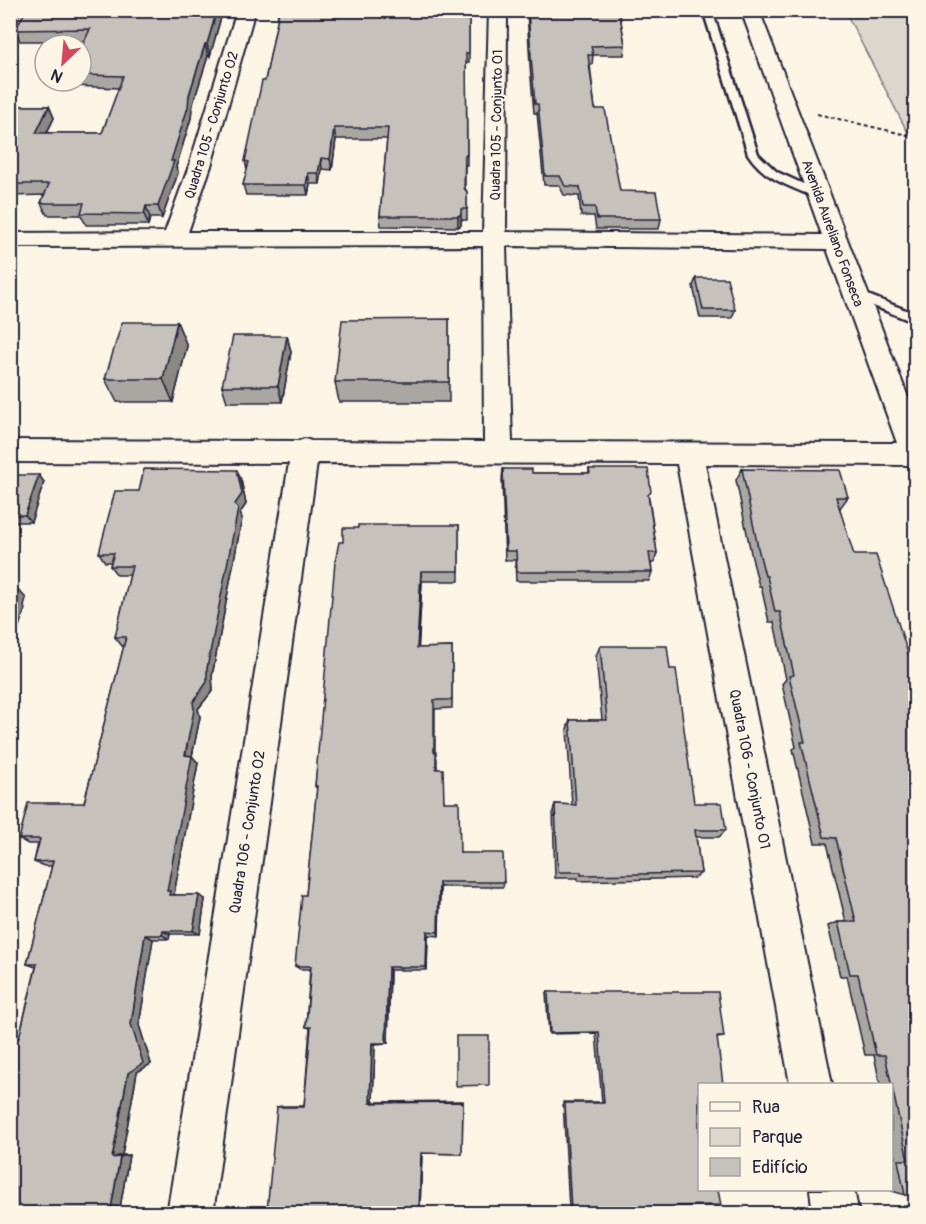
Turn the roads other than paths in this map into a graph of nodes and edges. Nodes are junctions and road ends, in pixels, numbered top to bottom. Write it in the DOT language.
graph roads {
  1 [pos="13,10"];
  2 [pos="246,10"];
  3 [pos="498,10"];
  4 [pos="707,10"];
  5 [pos="750,10"];
  6 [pos="10,14"];
  7 [pos="819,195"];
  8 [pos="174,238"];
  9 [pos="494,239"];
  10 [pos="10,240"];
  11 [pos="836,242"];
  12 [pos="855,294"];
  13 [pos="915,319"];
  14 [pos="304,450"];
  15 [pos="10,451"];
  16 [pos="498,451"];
  17 [pos="689,454"];
  18 [pos="915,455"];
  19 [pos="811,1083"];
  20 [pos="831,1191"];
  21 [pos="190,1214"];
  22 [pos="836,1214"];
  1 -- 6 [label="street"];
  2 -- 8 [label="street, Quadra 105 - Conjunto 02"];
  3 -- 9 [label="street, Quadra 105 - Conjunto 01"];
  4 -- 7 [label="lane"];
  5 -- 7 [label="street, Avenida Aureliano Fonseca"];
  7 -- 11 [label="street, Avenida Aureliano Fonseca"];
  8 -- 9 [label="street"];
  8 -- 10 [label="street"];
  9 -- 11 [label="street"];
  9 -- 16 [label="street, Quadra 105 - Conjunto 01"];
  11 -- 12 [label="street, Avenida Aureliano Fonseca"];
  12 -- 13 [label="lane"];
  12 -- 18 [label="street, Avenida Aureliano Fonseca"];
  14 -- 15 [label="street"];
  14 -- 16 [label="street"];
  14 -- 21 [label="street, Quadra 106 - Conjunto 02"];
  16 -- 17 [label="street"];
  17 -- 18 [label="street"];
  17 -- 19 [label="street, Quadra 106 - Conjunto 01"];
  20 -- 22 [label="street"];
}
